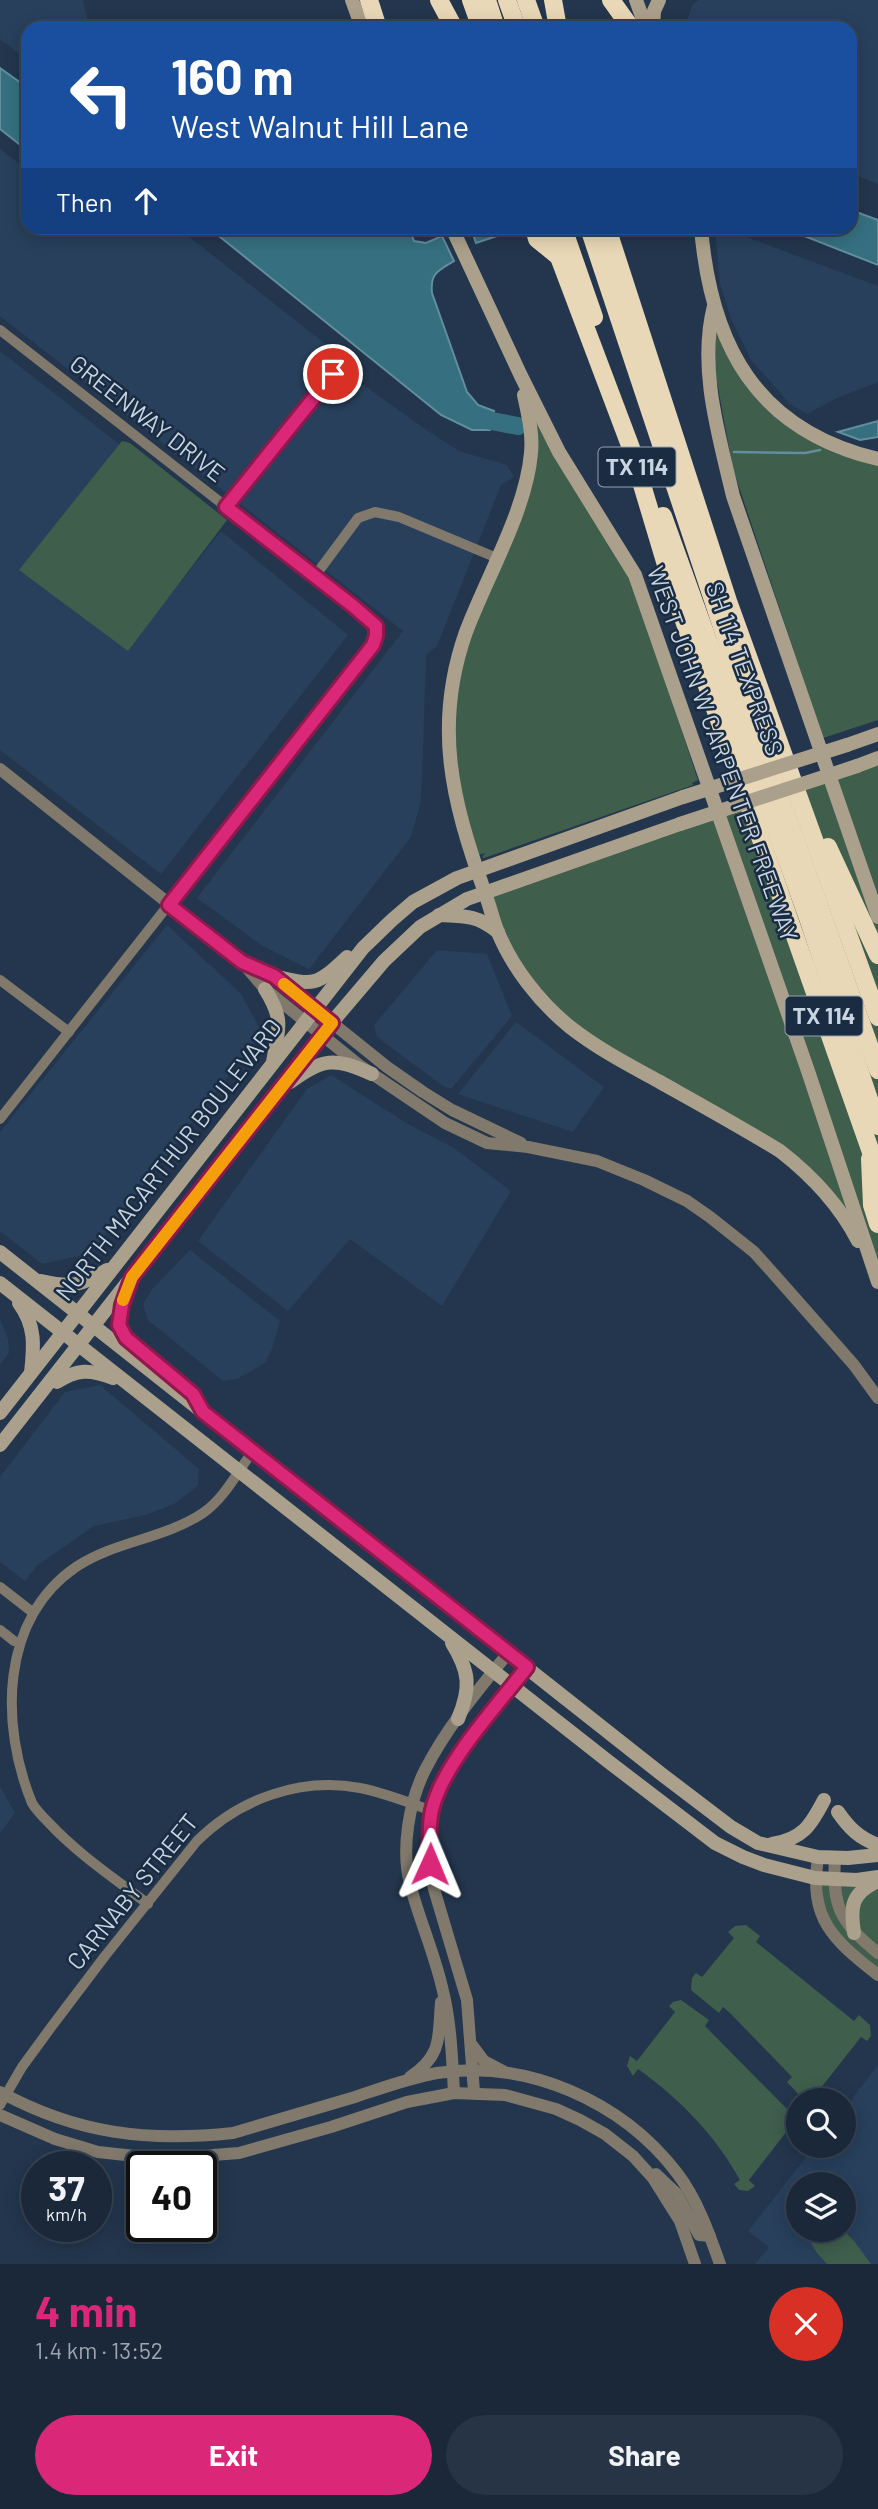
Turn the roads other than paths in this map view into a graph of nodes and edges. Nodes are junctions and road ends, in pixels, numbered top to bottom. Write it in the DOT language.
graph roads {
  1 [pos="352,0"];
  2 [pos="369,0"];
  3 [pos="439,0"];
  4 [pos="471,0"];
  5 [pos="487,0"];
  6 [pos="507,0"];
  7 [pos="526,0"];
  8 [pos="553,0"];
  9 [pos="611,0"];
  10 [pos="636,0"];
  11 [pos="659,0"];
  12 [pos="360,21"];
  13 [pos="376,21"];
  14 [pos="450,21"];
  15 [pos="478,21"];
  16 [pos="494,21"];
  17 [pos="514,21"];
  18 [pos="534,21"];
  19 [pos="557,21"];
  20 [pos="626,21"];
  21 [pos="644,21"];
  22 [pos="653,21"];
  23 [pos="455,235"];
  24 [pos="536,235"];
  25 [pos="550,235"];
  26 [pos="565,235"];
  27 [pos="591,235"];
  28 [pos="609,235"];
  29 [pos="618,235"];
  30 [pos="702,235"];
  31 [pos="558,257"];
  32 [pos="618,261"];
  33 [pos="714,306"];
  34 [pos="0,330"];
  35 [pos="333,374"];
  36 [pos="521,376"];
  37 [pos="878,459"];
  38 [pos="226,507"];
  39 [pos="496,558"];
  40 [pos="315,576"];
  41 [pos="744,647"];
  42 [pos="878,734"];
  43 [pos="878,758"];
  44 [pos="0,768"];
  45 [pos="477,871"];
  46 [pos="485,892"];
  47 [pos="169,905"];
  48 [pos="438,915"];
  49 [pos="878,917"];
  50 [pos="498,932"];
  51 [pos="363,948"];
  52 [pos="878,955"];
  53 [pos="242,962"];
  54 [pos="274,976"];
  55 [pos="0,980"];
  56 [pos="265,989"];
  57 [pos="310,1016"];
  58 [pos="878,1017"];
  59 [pos="327,1029"];
  60 [pos="69,1032"];
  61 [pos="273,1063"];
  62 [pos="878,1070"];
  63 [pos="372,1074"];
  64 [pos="280,1088"];
  65 [pos="452,1110"];
  66 [pos="0,1119"];
  67 [pos="444,1122"];
  68 [pos="878,1126"];
  69 [pos="528,1147"];
  70 [pos="870,1148"];
  71 [pos="878,1172"];
  72 [pos="878,1224"];
  73 [pos="0,1252"];
  74 [pos="114,1266"];
  75 [pos="132,1277"];
  76 [pos="38,1281"];
  77 [pos="878,1282"];
  78 [pos="5,1287"];
  79 [pos="77,1314"];
  80 [pos="93,1327"];
  81 [pos="63,1334"];
  82 [pos="79,1347"];
  83 [pos="30,1375"];
  84 [pos="873,1383"];
  85 [pos="127,1384"];
  86 [pos="46,1388"];
  87 [pos="878,1398"];
  88 [pos="203,1412"];
  89 [pos="0,1413"];
  90 [pos="0,1445"];
  91 [pos="253,1451"];
  92 [pos="238,1471"];
  93 [pos="0,1587"];
  94 [pos="31,1611"];
  95 [pos="440,1629"];
  96 [pos="0,1630"];
  97 [pos="14,1641"];
  98 [pos="509,1652"];
  99 [pos="527,1667"];
  100 [pos="494,1671"];
  101 [pos="513,1686"];
  102 [pos="458,1719"];
  103 [pos="824,1800"];
  104 [pos="413,1804"];
  105 [pos="432,1811"];
  106 [pos="838,1812"];
  107 [pos="762,1844"];
  108 [pos="878,1845"];
  109 [pos="878,1855"];
  110 [pos="818,1857"];
  111 [pos="835,1858"];
  112 [pos="815,1878"];
  113 [pos="878,1879"];
  114 [pos="834,1880"];
  115 [pos="148,1904"];
  116 [pos="854,1933"];
  117 [pos="878,1953"];
  118 [pos="878,1975"];
  119 [pos="442,1988"];
  120 [pos="472,2045"];
  121 [pos="474,2071"];
  122 [pos="453,2072"];
  123 [pos="508,2074"];
  124 [pos="403,2082"];
  125 [pos="474,2092"];
  126 [pos="454,2093"];
  127 [pos="2,2098"];
  128 [pos="0,2115"];
  129 [pos="633,2157"];
  130 [pos="710,2236"];
  131 [pos="695,2264"];
  132 [pos="720,2264"];
  1 -- 12 [label="main road"];
  2 -- 13 [label="highway"];
  3 -- 14 [label="highway"];
  4 -- 15 [label="highway"];
  5 -- 16 [label="highway"];
  6 -- 17 [label="highway"];
  7 -- 18 [label="highway"];
  8 -- 19 [label="highway"];
  9 -- 20 [label="highway"];
  10 -- 21 [label="main road"];
  11 -- 22 [label="main road"];
  23 -- 36 [label="main road, WEST JOHN W CARPENTER FREEWAY"];
  24 -- 31 [label="highway"];
  25 -- 31 [label="highway, WEST JOHN W CARPENTER FREEWAY / TX 114"];
  26 -- 68 [label="highway, SH 114 TEXPRESS"];
  27 -- 62 [label="highway, SH 114 TEXPRESS"];
  28 -- 32 [label="highway, TX 114"];
  29 -- 32 [label="highway"];
  30 -- 33 [label="main road"];
  31 -- 70 [label="highway, WEST JOHN W CARPENTER FREEWAY / TX 114"];
  32 -- 41 [label="highway, TX 114"];
  33 -- 37 [label="main road"];
  33 -- 49 [label="main road"];
  34 -- 38 [label="street, GREENWAY DRIVE"];
  35 -- 38 [label="street"];
  36 -- 39 [label="main road"];
  36 -- 77 [label="main road, WEST JOHN W CARPENTER FREEWAY"];
  38 -- 40 [label="street, GREENWAY DRIVE"];
  39 -- 40 [label="street"];
  39 -- 45 [label="main road"];
  40 -- 47 [label="street, GREENWAY DRIVE"];
  41 -- 52 [label="highway"];
  41 -- 58 [label="highway, TX 114"];
  42 -- 45 [label="main road, NORTH MACARTHUR BOULEVARD, bridge"];
  43 -- 46 [label="main road, NORTH MACARTHUR BOULEVARD, bridge"];
  44 -- 47 [label="street"];
  45 -- 46 [label="main road"];
  45 -- 51 [label="main road, NORTH MACARTHUR BOULEVARD"];
  46 -- 48 [label="main road, NORTH MACARTHUR BOULEVARD"];
  46 -- 50 [label="main road"];
  47 -- 53 [label="street"];
  47 -- 60 [label="street"];
  48 -- 50 [label="main road"];
  48 -- 59 [label="main road, NORTH MACARTHUR BOULEVARD"];
  50 -- 77 [label="main road"];
  51 -- 54 [label="main road"];
  51 -- 57 [label="main road, NORTH MACARTHUR BOULEVARD"];
  53 -- 54 [label="street"];
  53 -- 56 [label="street"];
  54 -- 57 [label="street"];
  55 -- 60 [label="street"];
  56 -- 57 [label="street"];
  56 -- 61 [label="main road"];
  57 -- 59 [label="street"];
  57 -- 61 [label="main road, NORTH MACARTHUR BOULEVARD"];
  59 -- 63 [label="street"];
  59 -- 64 [label="main road, NORTH MACARTHUR BOULEVARD"];
  59 -- 65 [label="street"];
  60 -- 66 [label="street"];
  61 -- 74 [label="main road, NORTH MACARTHUR BOULEVARD"];
  63 -- 64 [label="main road"];
  63 -- 67 [label="street"];
  64 -- 75 [label="main road, NORTH MACARTHUR BOULEVARD"];
  65 -- 67 [label="street"];
  65 -- 69 [label="street"];
  67 -- 69 [label="street"];
  69 -- 84 [label="street"];
  70 -- 71 [label="highway, WEST JOHN W CARPENTER FREEWAY / TX 114"];
  70 -- 72 [label="highway"];
  73 -- 76 [label="main road"];
  74 -- 76 [label="main road"];
  74 -- 79 [label="main road, NORTH MACARTHUR BOULEVARD"];
  75 -- 80 [label="main road, NORTH MACARTHUR BOULEVARD"];
  75 -- 88 [label="main road"];
  76 -- 79 [label="main road"];
  78 -- 81 [label="main road"];
  78 -- 83 [label="main road"];
  79 -- 80 [label="main road"];
  79 -- 81 [label="main road, NORTH MACARTHUR BOULEVARD"];
  80 -- 82 [label="main road, NORTH MACARTHUR BOULEVARD"];
  80 -- 88 [label="main road"];
  81 -- 82 [label="main road"];
  81 -- 83 [label="main road, NORTH MACARTHUR BOULEVARD"];
  82 -- 85 [label="main road"];
  82 -- 86 [label="main road, NORTH MACARTHUR BOULEVARD"];
  83 -- 89 [label="main road, NORTH MACARTHUR BOULEVARD"];
  84 -- 87 [label="street"];
  85 -- 86 [label="main road"];
  85 -- 92 [label="main road"];
  86 -- 90 [label="main road, NORTH MACARTHUR BOULEVARD"];
  88 -- 91 [label="main road"];
  91 -- 92 [label="street"];
  91 -- 98 [label="main road"];
  92 -- 94 [label="street"];
  92 -- 95 [label="main road"];
  93 -- 94 [label="street"];
  94 -- 97 [label="street"];
  95 -- 100 [label="main road"];
  95 -- 102 [label="main road"];
  96 -- 97 [label="street"];
  97 -- 115 [label="street"];
  98 -- 99 [label="main road"];
  98 -- 100 [label="street"];
  99 -- 101 [label="street"];
  99 -- 107 [label="main road"];
  100 -- 101 [label="main road"];
  100 -- 102 [label="street"];
  101 -- 105 [label="street"];
  101 -- 112 [label="main road"];
  102 -- 104 [label="street"];
  103 -- 107 [label="main road"];
  104 -- 105 [label="street, CARNABY STREET"];
  104 -- 115 [label="street, CARNABY STREET"];
  104 -- 119 [label="street"];
  105 -- 120 [label="street"];
  106 -- 108 [label="main road"];
  107 -- 110 [label="main road"];
  109 -- 111 [label="main road"];
  110 -- 111 [label="main road"];
  110 -- 112 [label="street"];
  111 -- 114 [label="street"];
  112 -- 114 [label="main road"];
  112 -- 118 [label="street"];
  113 -- 114 [label="main road"];
  113 -- 116 [label="main road"];
  114 -- 116 [label="street"];
  115 -- 127 [label="street, CARNABY STREET"];
  116 -- 117 [label="street"];
  119 -- 122 [label="street"];
  119 -- 124 [label="street"];
  120 -- 121 [label="street"];
  120 -- 123 [label="street"];
  121 -- 122 [label="street"];
  121 -- 123 [label="street"];
  121 -- 125 [label="street"];
  122 -- 124 [label="street"];
  122 -- 126 [label="street"];
  123 -- 130 [label="street"];
  124 -- 127 [label="street"];
  125 -- 126 [label="street"];
  125 -- 129 [label="street"];
  126 -- 128 [label="street"];
  129 -- 130 [label="street"];
  129 -- 131 [label="street"];
  130 -- 132 [label="street"];
}
